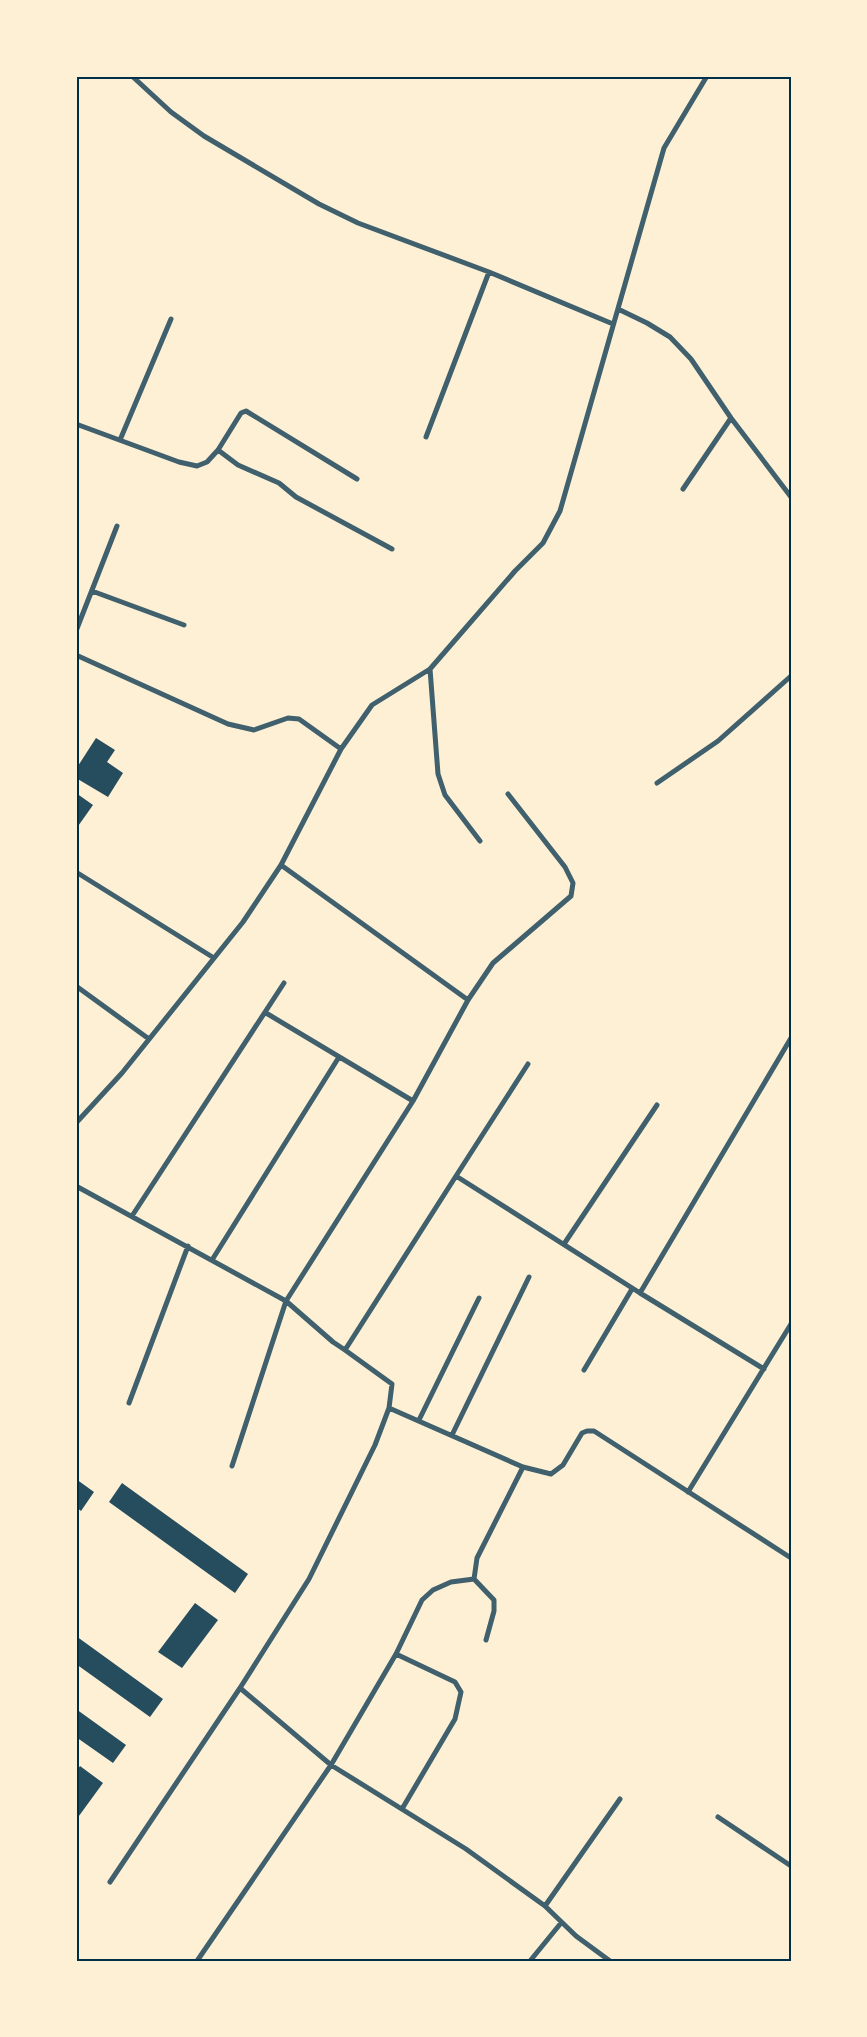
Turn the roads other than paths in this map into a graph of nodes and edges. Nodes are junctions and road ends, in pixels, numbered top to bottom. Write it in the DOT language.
graph roads {
  1 [pos="707,76"];
  2 [pos="134,77"];
  3 [pos="489,272"];
  4 [pos="618,309"];
  5 [pos="171,319"];
  6 [pos="613,324"];
  7 [pos="731,418"];
  8 [pos="76,424"];
  9 [pos="426,437"];
  10 [pos="120,440"];
  11 [pos="218,450"];
  12 [pos="357,478"];
  13 [pos="683,489"];
  14 [pos="791,497"];
  15 [pos="118,526"];
  16 [pos="392,549"];
  17 [pos="92,590"];
  18 [pos="184,625"];
  19 [pos="76,631"];
  20 [pos="76,655"];
  21 [pos="430,668"];
  22 [pos="791,676"];
  23 [pos="341,749"];
  24 [pos="657,783"];
  25 [pos="508,794"];
  26 [pos="480,842"];
  27 [pos="281,865"];
  28 [pos="76,872"];
  29 [pos="214,958"];
  30 [pos="284,983"];
  31 [pos="76,986"];
  32 [pos="468,1000"];
  33 [pos="266,1013"];
  34 [pos="791,1038"];
  35 [pos="149,1039"];
  36 [pos="339,1057"];
  37 [pos="528,1064"];
  38 [pos="413,1101"];
  39 [pos="657,1105"];
  40 [pos="76,1123"];
  41 [pos="456,1176"];
  42 [pos="76,1186"];
  43 [pos="132,1216"];
  44 [pos="564,1244"];
  45 [pos="188,1246"];
  46 [pos="212,1260"];
  47 [pos="529,1277"];
  48 [pos="632,1289"];
  49 [pos="640,1293"];
  50 [pos="479,1298"];
  51 [pos="286,1300"];
  52 [pos="791,1324"];
  53 [pos="345,1350"];
  54 [pos="764,1369"];
  55 [pos="584,1370"];
  56 [pos="129,1403"];
  57 [pos="389,1408"];
  58 [pos="419,1420"];
  59 [pos="452,1435"];
  60 [pos="232,1466"];
  61 [pos="523,1467"];
  62 [pos="688,1492"];
  63 [pos="791,1558"];
  64 [pos="474,1579"];
  65 [pos="486,1640"];
  66 [pos="396,1654"];
  67 [pos="240,1688"];
  68 [pos="332,1765"];
  69 [pos="620,1799"];
  70 [pos="402,1809"];
  71 [pos="718,1817"];
  72 [pos="791,1866"];
  73 [pos="110,1882"];
  74 [pos="545,1906"];
  75 [pos="561,1923"];
  76 [pos="197,1961"];
  77 [pos="530,1961"];
  78 [pos="610,1961"];
  1 -- 4 [label="street"];
  2 -- 3 [label="street"];
  3 -- 6 [label="street"];
  3 -- 9 [label="street"];
  4 -- 6 [label="street"];
  4 -- 7 [label="street"];
  5 -- 10 [label="street"];
  6 -- 21 [label="street"];
  7 -- 13 [label="street"];
  7 -- 14 [label="street"];
  8 -- 10 [label="street"];
  10 -- 11 [label="street"];
  11 -- 12 [label="street"];
  11 -- 16 [label="street"];
  15 -- 17 [label="street"];
  17 -- 18 [label="street"];
  17 -- 19 [label="street"];
  20 -- 23 [label="street"];
  21 -- 23 [label="street"];
  21 -- 26 [label="street"];
  22 -- 24 [label="street"];
  23 -- 27 [label="street"];
  25 -- 32 [label="street"];
  27 -- 29 [label="street"];
  27 -- 32 [label="street"];
  28 -- 29 [label="street"];
  29 -- 35 [label="street"];
  30 -- 33 [label="street"];
  31 -- 35 [label="street"];
  32 -- 38 [label="street"];
  33 -- 36 [label="street"];
  33 -- 43 [label="street"];
  34 -- 49 [label="street"];
  35 -- 40 [label="street"];
  36 -- 38 [label="street"];
  36 -- 46 [label="street"];
  37 -- 41 [label="street"];
  38 -- 51 [label="street"];
  39 -- 44 [label="street"];
  41 -- 44 [label="street"];
  41 -- 53 [label="street"];
  42 -- 43 [label="street"];
  43 -- 45 [label="street"];
  44 -- 48 [label="street"];
  45 -- 46 [label="street"];
  45 -- 56 [label="street"];
  46 -- 51 [label="street"];
  47 -- 59 [label="street"];
  48 -- 49 [label="street"];
  48 -- 55 [label="street"];
  49 -- 54 [label="street"];
  50 -- 58 [label="street"];
  51 -- 53 [label="street"];
  51 -- 60 [label="street"];
  52 -- 54 [label="street"];
  53 -- 57 [label="street"];
  54 -- 62 [label="street"];
  57 -- 58 [label="street"];
  57 -- 67 [label="street"];
  58 -- 59 [label="street"];
  59 -- 61 [label="street"];
  61 -- 62 [label="street"];
  61 -- 64 [label="street"];
  62 -- 63 [label="street"];
  64 -- 65 [label="street"];
  64 -- 66 [label="street"];
  66 -- 68 [label="street"];
  66 -- 70 [label="street"];
  67 -- 68 [label="street"];
  67 -- 73 [label="street"];
  68 -- 70 [label="street"];
  68 -- 76 [label="street"];
  69 -- 74 [label="street"];
  70 -- 74 [label="street"];
  71 -- 72 [label="street"];
  74 -- 75 [label="street"];
  75 -- 77 [label="street"];
  75 -- 78 [label="street"];
}
